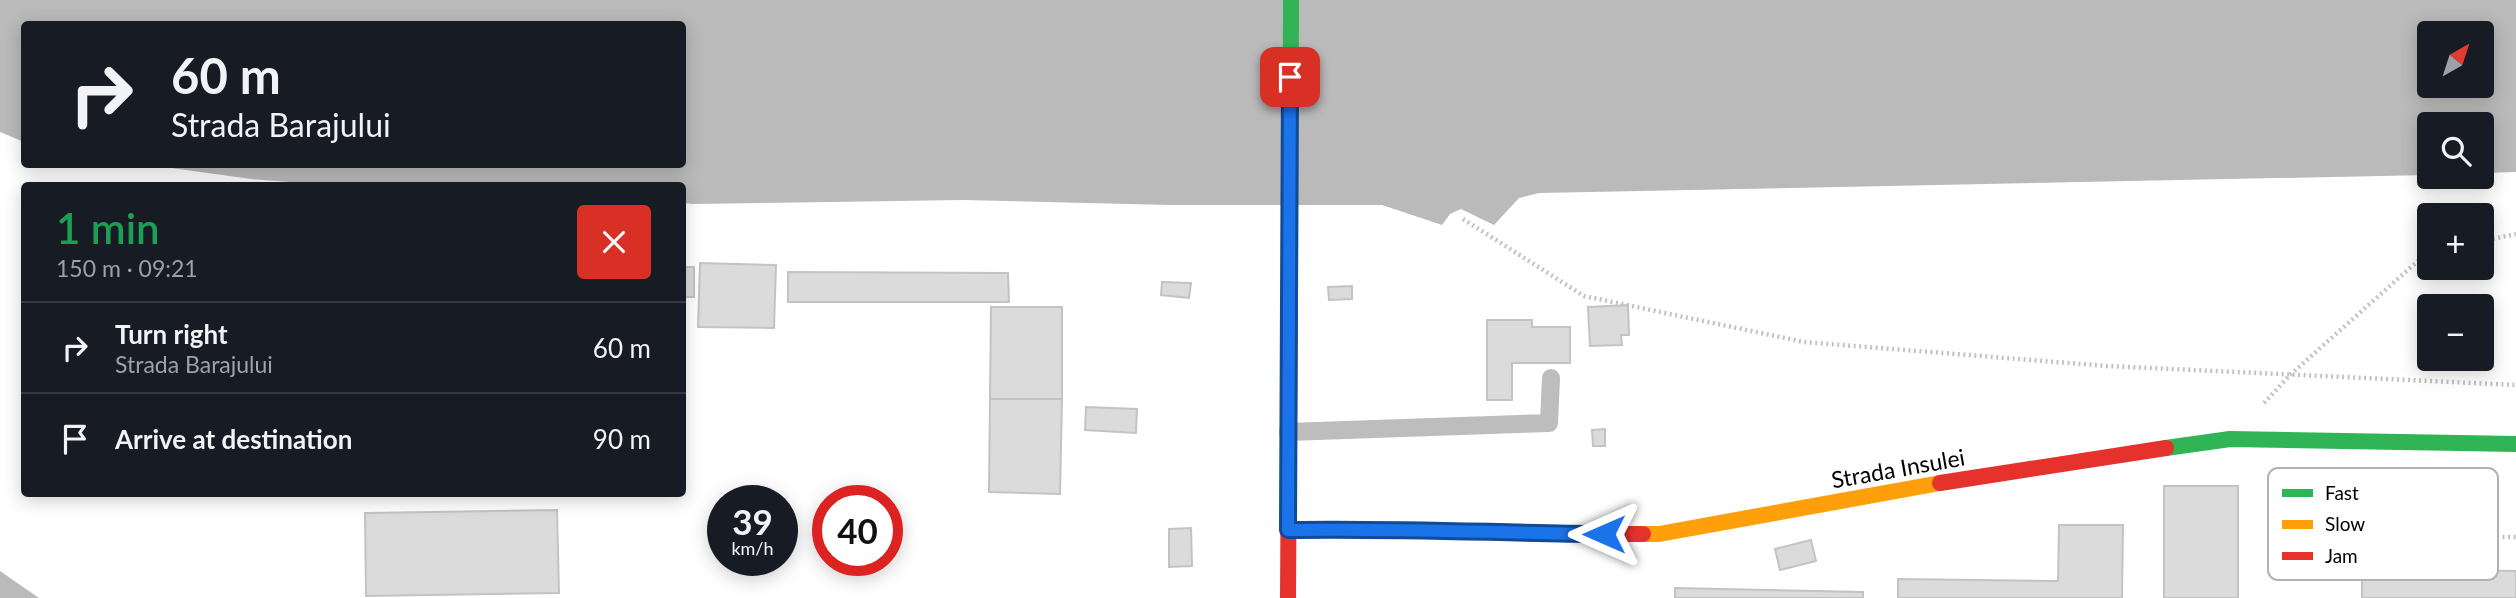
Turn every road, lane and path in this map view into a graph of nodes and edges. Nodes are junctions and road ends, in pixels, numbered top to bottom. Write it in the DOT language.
graph roads {
  1 [pos="1291,0"];
  2 [pos="1463,219"];
  3 [pos="2516,234"];
  4 [pos="2494,239"];
  5 [pos="2417,262"];
  6 [pos="2290,375"];
  7 [pos="1551,378"];
  8 [pos="2516,385"];
  9 [pos="1288,432"];
  10 [pos="2230,439"];
  11 [pos="2516,444"];
  12 [pos="1288,530"];
  13 [pos="2498,537"];
  14 [pos="2516,537"];
  15 [pos="1288,598"];
  1 -- 9 [label="street"];
  2 -- 6 [label="path"];
  3 -- 4 [label="path"];
  5 -- 6 [label="path"];
  6 -- 8 [label="path"];
  6 -- 10 [label="path"];
  7 -- 9 [label="lane"];
  9 -- 12 [label="street"];
  10 -- 11 [label="street, Strada Insulei"];
  10 -- 12 [label="street, Strada Insulei"];
  12 -- 15 [label="street"];
  13 -- 14 [label="path"];
}
